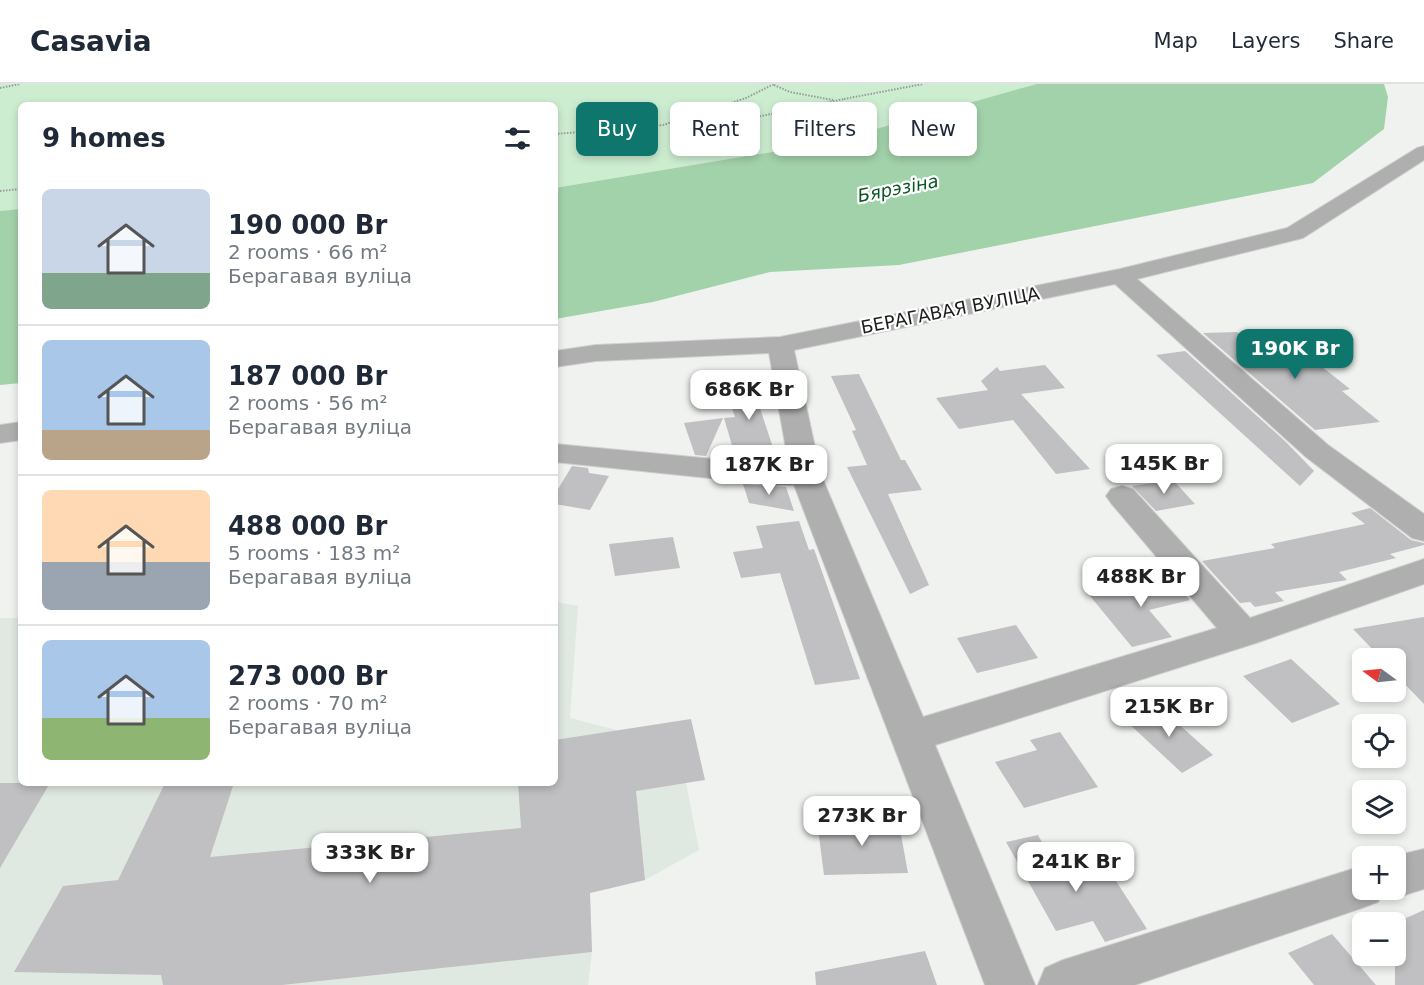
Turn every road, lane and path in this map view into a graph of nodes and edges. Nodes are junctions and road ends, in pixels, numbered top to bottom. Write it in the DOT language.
graph roads {
  1 [pos="20,84"];
  2 [pos="774,84"];
  3 [pos="923,84"];
  4 [pos="0,88"];
  5 [pos="844,99"];
  6 [pos="734,102"];
  7 [pos="760,116"];
  8 [pos="670,123"];
  9 [pos="558,134"];
  10 [pos="1424,152"];
  11 [pos="18,189"];
  12 [pos="0,191"];
  13 [pos="1120,276"];
  14 [pos="780,345"];
  15 [pos="558,359"];
  16 [pos="18,432"];
  17 [pos="0,435"];
  18 [pos="558,453"];
  19 [pos="807,475"];
  20 [pos="1122,495"];
  21 [pos="1424,530"];
  22 [pos="1424,571"];
  23 [pos="1243,634"];
  24 [pos="910,737"];
  25 [pos="1424,869"];
  26 [pos="1406,874"];
  27 [pos="1352,890"];
  28 [pos="1010,985"];
  29 [pos="1063,985"];
  1 -- 4 [label="path"];
  2 -- 5 [label="path"];
  2 -- 6 [label="path"];
  3 -- 5 [label="path"];
  5 -- 7 [label="path"];
  8 -- 9 [label="path"];
  10 -- 13 [label="street, БЕРАГАВАЯ ВУЛІЦА"];
  11 -- 12 [label="path"];
  13 -- 14 [label="street, БЕРАГАВАЯ ВУЛІЦА"];
  13 -- 21 [label="street"];
  14 -- 15 [label="street, БЕРАГАВАЯ ВУЛІЦА"];
  14 -- 19 [label="street"];
  16 -- 17 [label="street"];
  18 -- 19 [label="street"];
  19 -- 24 [label="street"];
  20 -- 23 [label="street"];
  22 -- 23 [label="street"];
  23 -- 24 [label="street"];
  24 -- 28 [label="street"];
  25 -- 26 [label="street"];
  27 -- 29 [label="street"];
}
